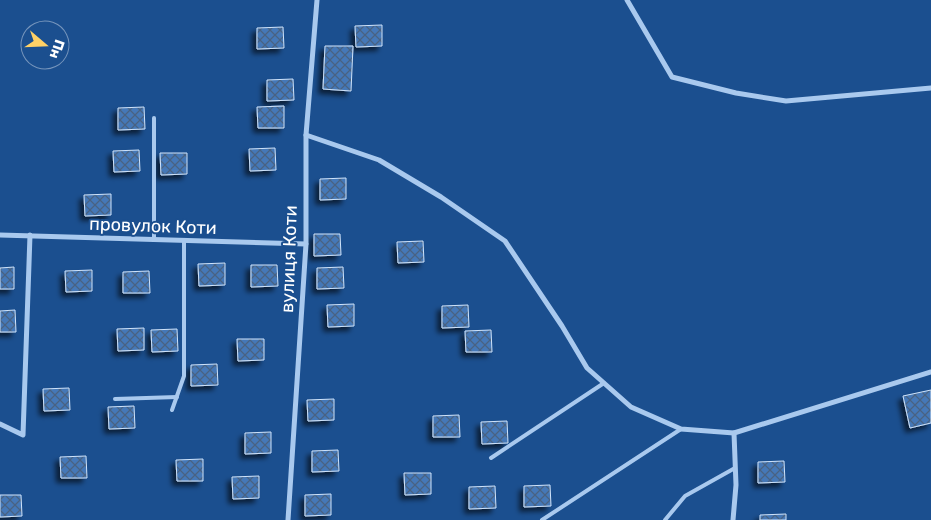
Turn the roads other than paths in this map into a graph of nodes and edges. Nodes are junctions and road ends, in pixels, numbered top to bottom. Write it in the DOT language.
graph roads {
  1 [pos="317,0"];
  2 [pos="626,0"];
  3 [pos="931,88"];
  4 [pos="154,118"];
  5 [pos="306,135"];
  6 [pos="0,235"];
  7 [pos="30,235"];
  8 [pos="154,240"];
  9 [pos="184,241"];
  10 [pos="306,244"];
  11 [pos="931,372"];
  12 [pos="604,383"];
  13 [pos="177,397"];
  14 [pos="115,399"];
  15 [pos="172,410"];
  16 [pos="0,424"];
  17 [pos="681,429"];
  18 [pos="734,433"];
  19 [pos="491,458"];
  20 [pos="735,468"];
  21 [pos="288,520"];
  22 [pos="542,520"];
  23 [pos="665,520"];
  24 [pos="733,520"];
  1 -- 5 [label="street, вулиця Коти"];
  2 -- 3 [label="street"];
  4 -- 8 [label="lane"];
  5 -- 10 [label="street, вулиця Коти"];
  5 -- 12 [label="street"];
  6 -- 7 [label="street, провулок Коти"];
  7 -- 8 [label="street, провулок Коти"];
  7 -- 16 [label="street"];
  8 -- 9 [label="street, провулок Коти"];
  9 -- 10 [label="street, провулок Коти"];
  9 -- 13 [label="lane"];
  10 -- 21 [label="street, вулиця Коти"];
  11 -- 18 [label="street"];
  12 -- 17 [label="street"];
  12 -- 19 [label="lane"];
  13 -- 14 [label="lane"];
  13 -- 15 [label="lane"];
  17 -- 18 [label="street"];
  17 -- 22 [label="lane"];
  18 -- 20 [label="street"];
  20 -- 23 [label="lane"];
  20 -- 24 [label="street"];
}
